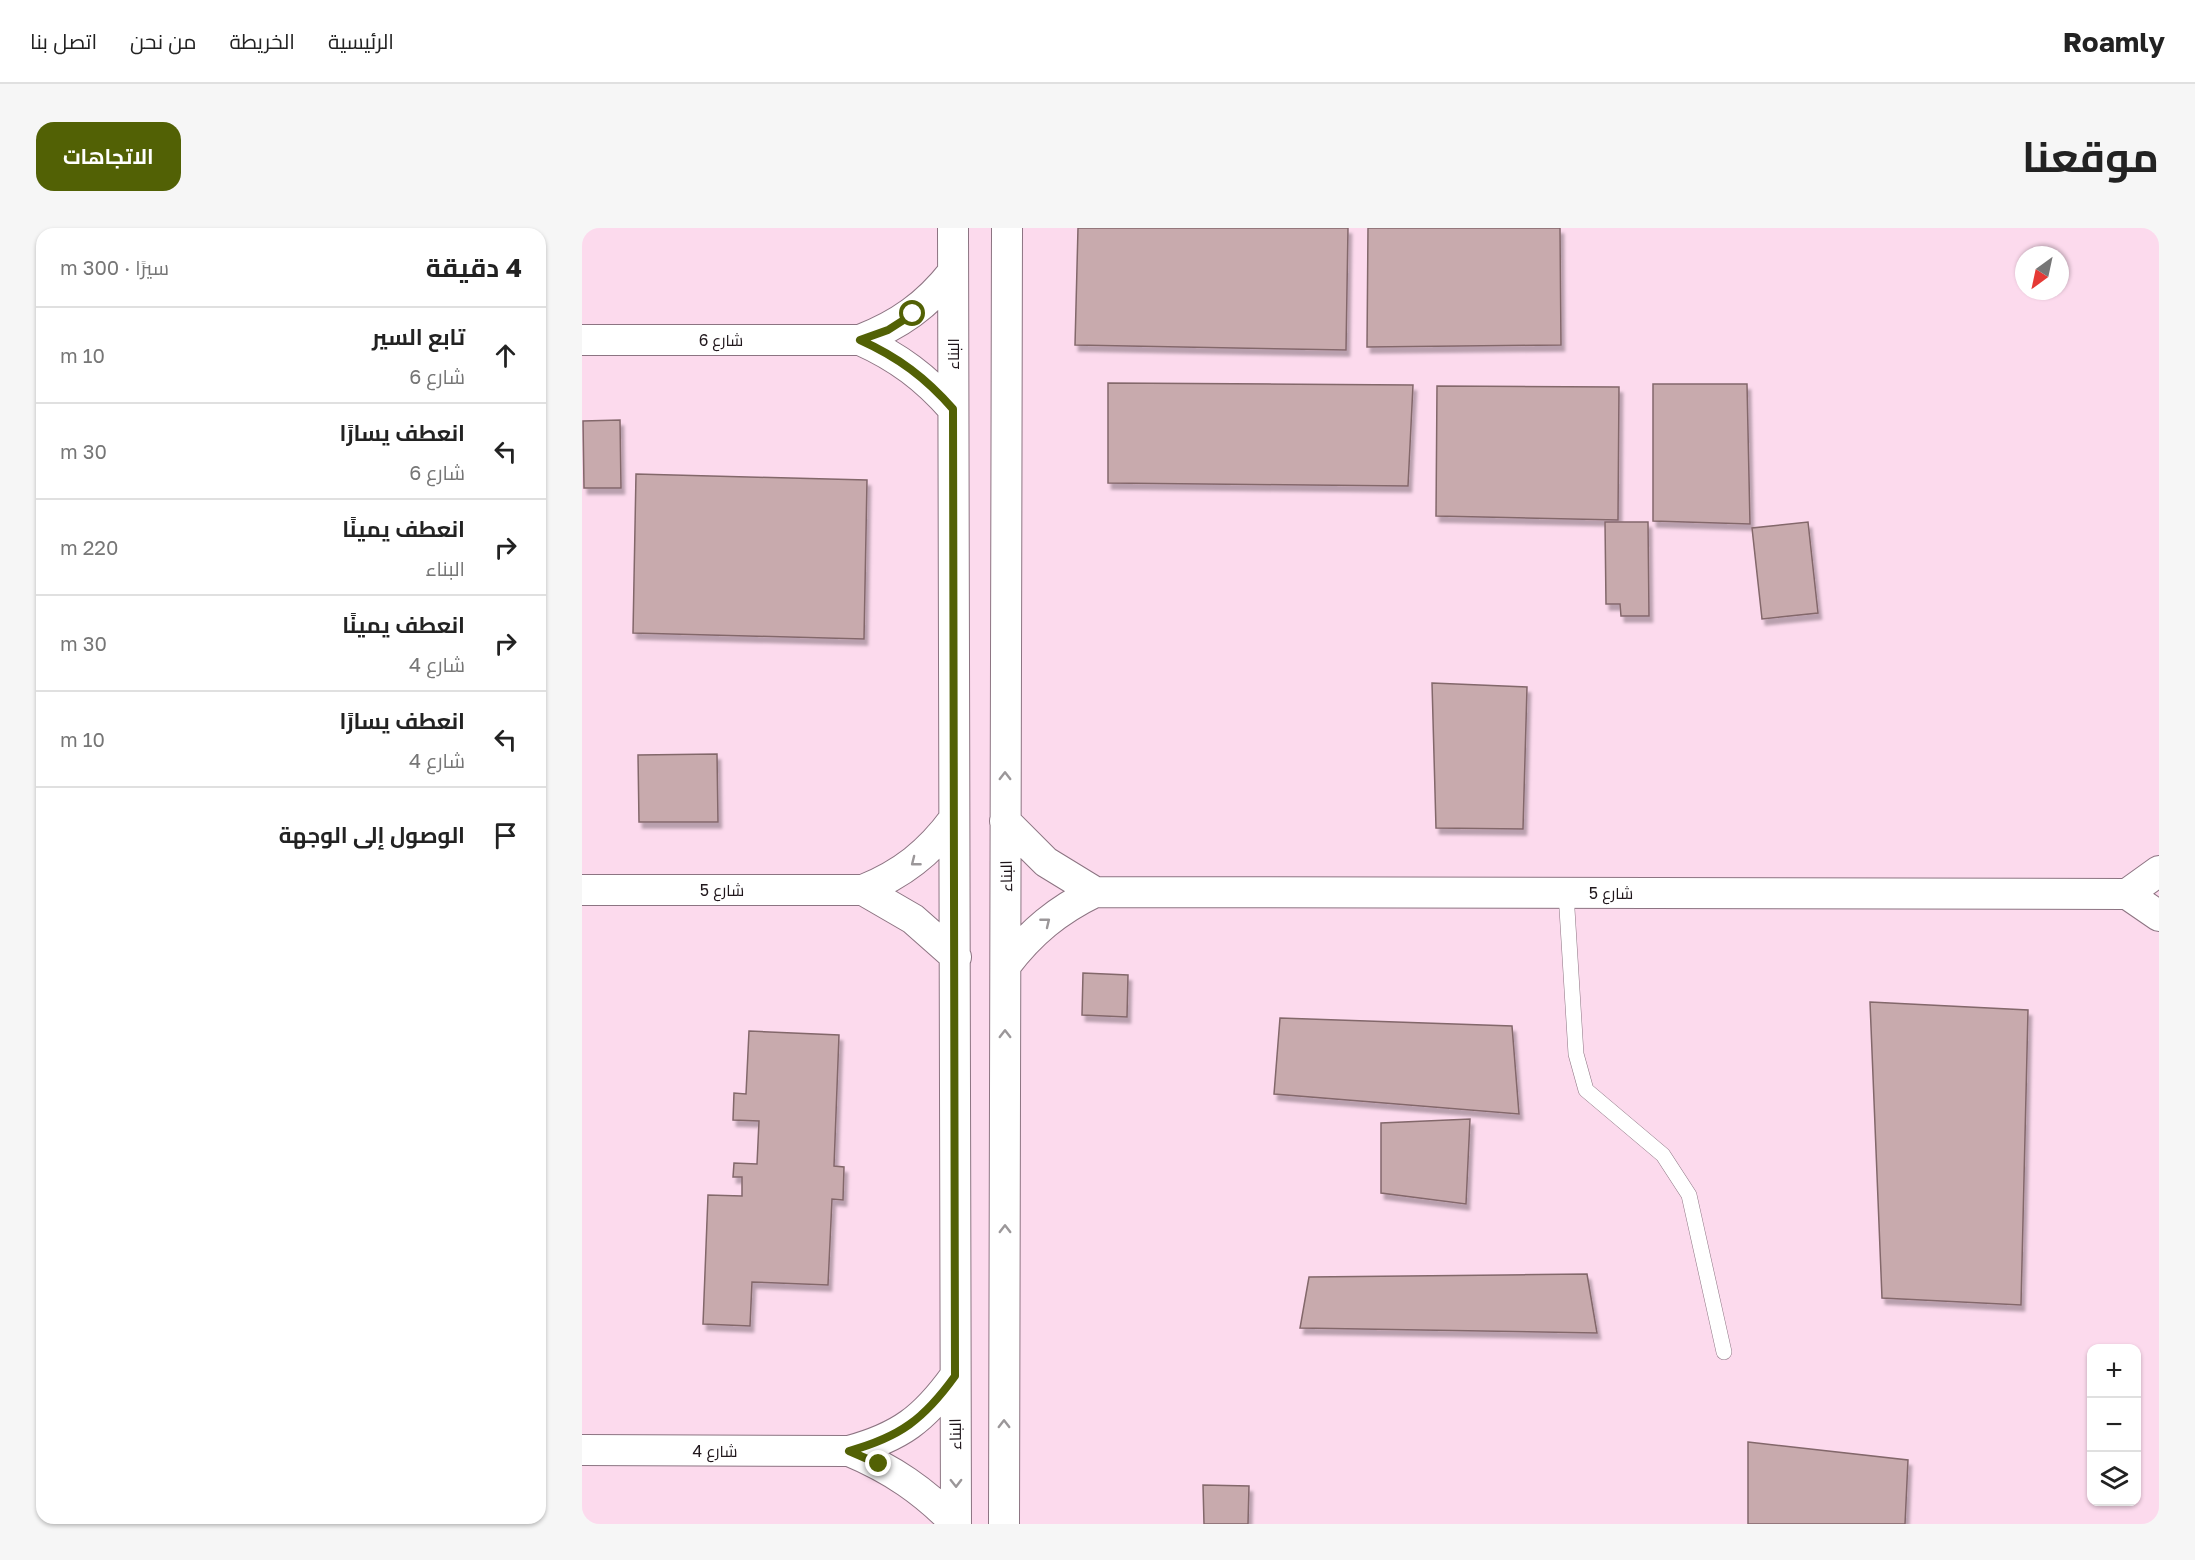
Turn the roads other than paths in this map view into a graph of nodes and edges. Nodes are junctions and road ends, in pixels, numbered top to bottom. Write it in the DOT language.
graph roads {
  1 [pos="953,228"];
  2 [pos="1007,228"];
  3 [pos="953,272"];
  4 [pos="582,339"];
  5 [pos="860,340"];
  6 [pos="953,409"];
  7 [pos="954,819"];
  8 [pos="1005,821"];
  9 [pos="2159,871"];
  10 [pos="582,890"];
  11 [pos="863,891"];
  12 [pos="1095,892"];
  13 [pos="1566,893"];
  14 [pos="2127,894"];
  15 [pos="2159,916"];
  16 [pos="956,957"];
  17 [pos="1006,964"];
  18 [pos="1724,1352"];
  19 [pos="955,1376"];
  20 [pos="582,1450"];
  21 [pos="849,1451"];
  22 [pos="956,1524"];
  23 [pos="1004,1524"];
  1 -- 3 [label="street, البناء"];
  8 -- 2 [label="street, البناء, one-way"];
  3 -- 5 [label="street, شارع 6"];
  3 -- 6 [label="street, البناء"];
  4 -- 5 [label="street, شارع 6"];
  5 -- 6 [label="street, شارع 6"];
  6 -- 7 [label="street, البناء"];
  7 -- 11 [label="street, شارع 5, one-way"];
  7 -- 16 [label="street, البناء"];
  8 -- 12 [label="street"];
  8 -- 17 [label="street, البناء"];
  9 -- 14 [label="street"];
  10 -- 11 [label="street, شارع 5"];
  11 -- 16 [label="street, شارع 5"];
  12 -- 13 [label="street, شارع 5"];
  17 -- 12 [label="street, شارع 5, one-way"];
  13 -- 14 [label="street, شارع 5"];
  13 -- 18 [label="lane"];
  14 -- 15 [label="street"];
  16 -- 19 [label="street, البناء"];
  23 -- 17 [label="street, البناء, one-way"];
  19 -- 21 [label="street, شارع 4"];
  19 -- 22 [label="street, البناء, one-way"];
  20 -- 21 [label="street, شارع 4"];
  21 -- 22 [label="street, شارع 4"];
}
